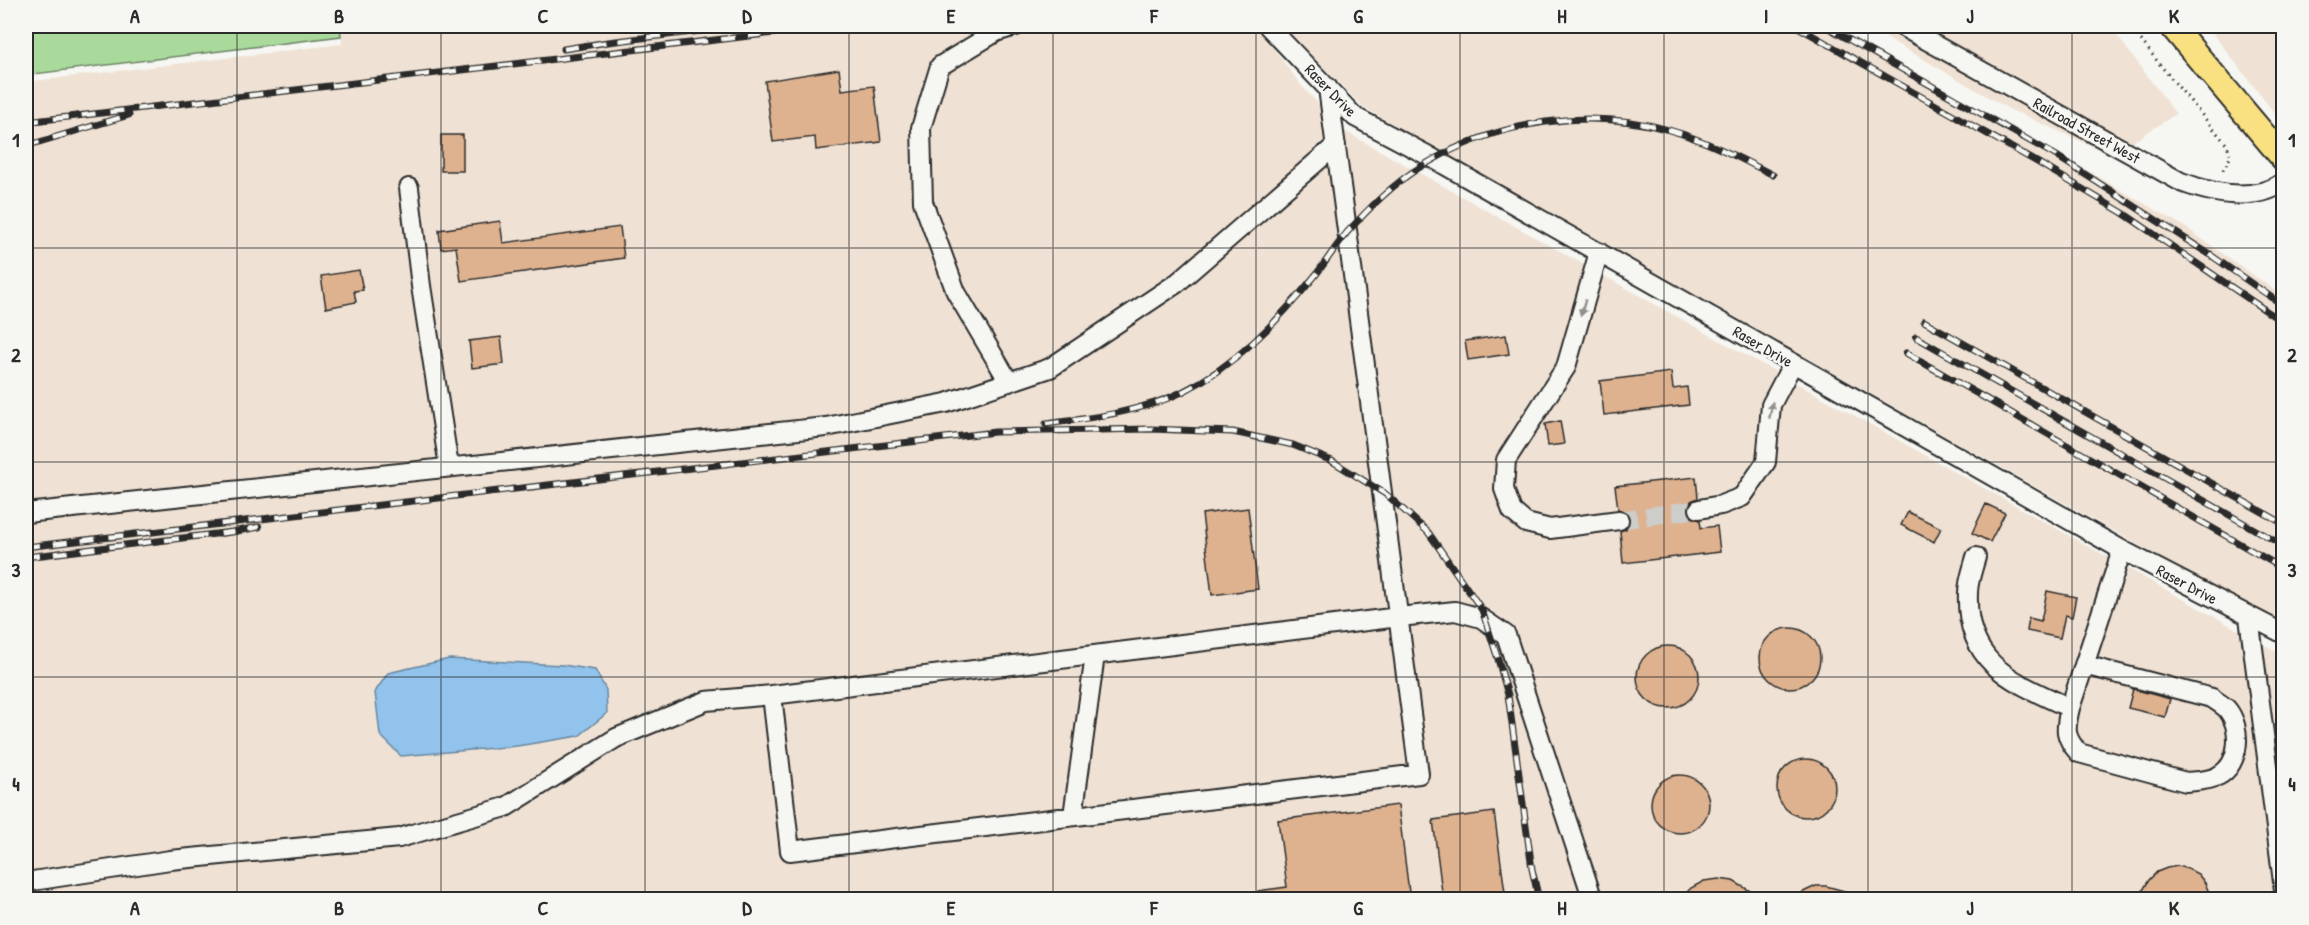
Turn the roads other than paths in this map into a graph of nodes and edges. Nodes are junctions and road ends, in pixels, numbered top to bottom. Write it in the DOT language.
graph roads {
  1 [pos="1016,26"];
  2 [pos="1268,26"];
  3 [pos="1901,26"];
  4 [pos="2172,26"];
  5 [pos="1328,88"];
  6 [pos="1336,146"];
  7 [pos="2283,159"];
  8 [pos="2283,182"];
  9 [pos="409,188"];
  10 [pos="1599,252"];
  11 [pos="1793,363"];
  12 [pos="1009,381"];
  13 [pos="449,467"];
  14 [pos="1699,509"];
  15 [pos="26,513"];
  16 [pos="1619,519"];
  17 [pos="2122,550"];
  18 [pos="1976,557"];
  19 [pos="1399,617"];
  20 [pos="2249,617"];
  21 [pos="2283,634"];
  22 [pos="1095,655"];
  23 [pos="2084,665"];
  24 [pos="772,695"];
  25 [pos="2070,708"];
  26 [pos="1072,816"];
  27 [pos="2281,850"];
  28 [pos="26,882"];
  29 [pos="2283,890"];
  30 [pos="1593,900"];
  1 -- 12 [label="street"];
  2 -- 5 [label="street, Raser Drive"];
  3 -- 8 [label="street, Railroad Street West"];
  4 -- 7 [label="main road"];
  5 -- 6 [label="street"];
  5 -- 10 [label="street, Raser Drive"];
  6 -- 12 [label="street"];
  6 -- 19 [label="street"];
  9 -- 13 [label="street"];
  10 -- 11 [label="street, Raser Drive"];
  10 -- 16 [label="street, one-way"];
  14 -- 11 [label="street, one-way"];
  11 -- 17 [label="street, Raser Drive"];
  12 -- 13 [label="street"];
  13 -- 15 [label="street"];
  17 -- 20 [label="street, Raser Drive"];
  17 -- 23 [label="street"];
  18 -- 25 [label="street"];
  19 -- 22 [label="street"];
  19 -- 26 [label="street"];
  19 -- 30 [label="street"];
  20 -- 21 [label="street, Raser Drive"];
  20 -- 27 [label="street"];
  22 -- 24 [label="street"];
  22 -- 26 [label="street"];
  23 -- 25 [label="street"];
  23 -- 25 [label="street"];
  24 -- 26 [label="street"];
  24 -- 28 [label="street"];
  27 -- 29 [label="street"];
}
